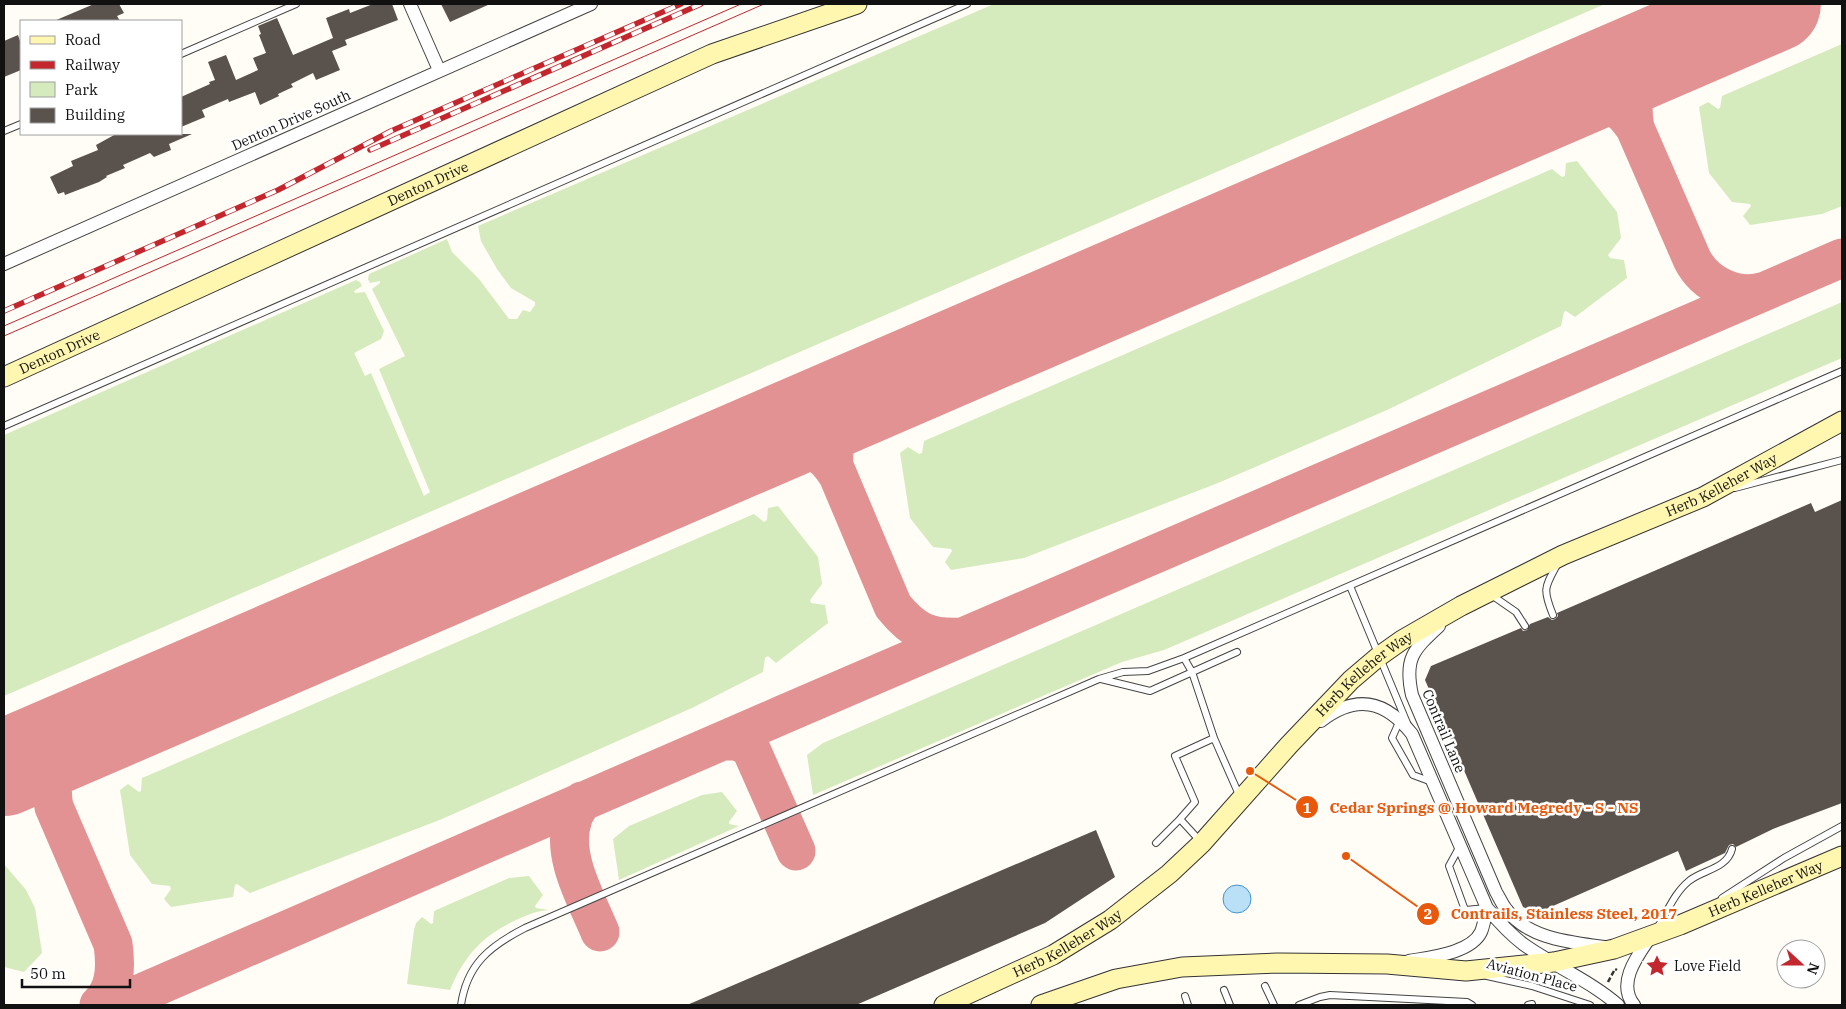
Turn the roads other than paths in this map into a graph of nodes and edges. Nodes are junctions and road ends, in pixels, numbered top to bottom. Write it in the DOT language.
graph roads {
  1 [pos="296,4"];
  2 [pos="410,4"];
  3 [pos="591,4"];
  4 [pos="857,4"];
  5 [pos="967,4"];
  6 [pos="182,54"];
  7 [pos="439,70"];
  8 [pos="20,124"];
  9 [pos="4,131"];
  10 [pos="4,264"];
  11 [pos="1842,371"];
  12 [pos="4,376"];
  13 [pos="1842,421"];
  14 [pos="4,426"];
  15 [pos="1842,460"];
  16 [pos="1703,497"];
  17 [pos="1563,555"];
  18 [pos="1350,586"];
  19 [pos="1487,592"];
  20 [pos="1461,606"];
  21 [pos="1553,615"];
  22 [pos="1525,626"];
  23 [pos="1237,652"];
  24 [pos="1378,657"];
  25 [pos="1184,658"];
  26 [pos="1192,672"];
  27 [pos="1099,679"];
  28 [pos="1400,719"];
  29 [pos="1412,734"];
  30 [pos="1214,738"];
  31 [pos="1288,745"];
  32 [pos="1433,783"];
  33 [pos="1241,800"];
  34 [pos="1180,819"];
  35 [pos="1842,826"];
  36 [pos="1156,843"];
  37 [pos="1202,843"];
  38 [pos="1460,846"];
  39 [pos="1732,849"];
  40 [pos="1842,856"];
  41 [pos="1487,908"];
  42 [pos="1680,925"];
  43 [pos="1652,935"];
  44 [pos="1614,949"];
  45 [pos="1554,962"];
  46 [pos="1387,964"];
  47 [pos="1466,971"];
  48 [pos="1265,986"];
  49 [pos="1224,990"];
  50 [pos="1184,996"];
  51 [pos="461,1005"];
  52 [pos="944,1005"];
  53 [pos="1040,1005"];
  54 [pos="1188,1005"];
  55 [pos="1230,1005"];
  56 [pos="1274,1005"];
  57 [pos="1299,1005"];
  58 [pos="1472,1005"];
  59 [pos="1590,1005"];
  60 [pos="1618,1005"];
  61 [pos="1634,1005"];
  1 -- 6 [label="lane"];
  2 -- 7 [label="street"];
  3 -- 7 [label="street, Denton Drive South"];
  4 -- 12 [label="main road, Denton Drive"];
  5 -- 14 [label="lane"];
  7 -- 10 [label="street, Denton Drive South"];
  8 -- 9 [label="lane"];
  11 -- 18 [label="lane"];
  13 -- 16 [label="main road, Herb Kelleher Way"];
  15 -- 16 [label="lane"];
  16 -- 17 [label="main road, Herb Kelleher Way"];
  17 -- 19 [label="main road, Herb Kelleher Way"];
  17 -- 21 [label="lane"];
  18 -- 24 [label="lane"];
  18 -- 25 [label="lane"];
  19 -- 20 [label="main road, Herb Kelleher Way"];
  19 -- 22 [label="lane"];
  20 -- 24 [label="main road, Herb Kelleher Way"];
  20 -- 44 [label="street, Contrail Lane"];
  23 -- 26 [label="lane"];
  24 -- 29 [label="lane"];
  24 -- 31 [label="main road, Herb Kelleher Way"];
  25 -- 26 [label="lane"];
  25 -- 27 [label="lane"];
  26 -- 27 [label="lane"];
  26 -- 30 [label="lane"];
  27 -- 51 [label="lane"];
  28 -- 29 [label="street"];
  28 -- 31 [label="street"];
  28 -- 32 [label="lane"];
  29 -- 32 [label="street"];
  30 -- 33 [label="lane"];
  30 -- 34 [label="lane"];
  31 -- 33 [label="main road, Herb Kelleher Way"];
  32 -- 38 [label="street"];
  33 -- 37 [label="main road, Herb Kelleher Way"];
  34 -- 36 [label="lane"];
  34 -- 37 [label="lane"];
  35 -- 42 [label="lane"];
  37 -- 52 [label="main road, Herb Kelleher Way"];
  38 -- 41 [label="street"];
  38 -- 41 [label="lane"];
  39 -- 43 [label="lane"];
  40 -- 42 [label="main road, Herb Kelleher Way"];
  41 -- 45 [label="street"];
  41 -- 46 [label="street"];
  42 -- 43 [label="main road, Herb Kelleher Way"];
  43 -- 44 [label="main road, Herb Kelleher Way"];
  43 -- 61 [label="street"];
  44 -- 45 [label="main road, Herb Kelleher Way"];
  45 -- 47 [label="main road, Herb Kelleher Way"];
  45 -- 60 [label="street"];
  46 -- 47 [label="main road, Herb Kelleher Way"];
  46 -- 53 [label="main road, Herb Kelleher Way"];
  47 -- 59 [label="lane, Aviation Place"];
  48 -- 56 [label="lane"];
  49 -- 55 [label="lane"];
  50 -- 54 [label="lane"];
  57 -- 58 [label="lane"];
}
